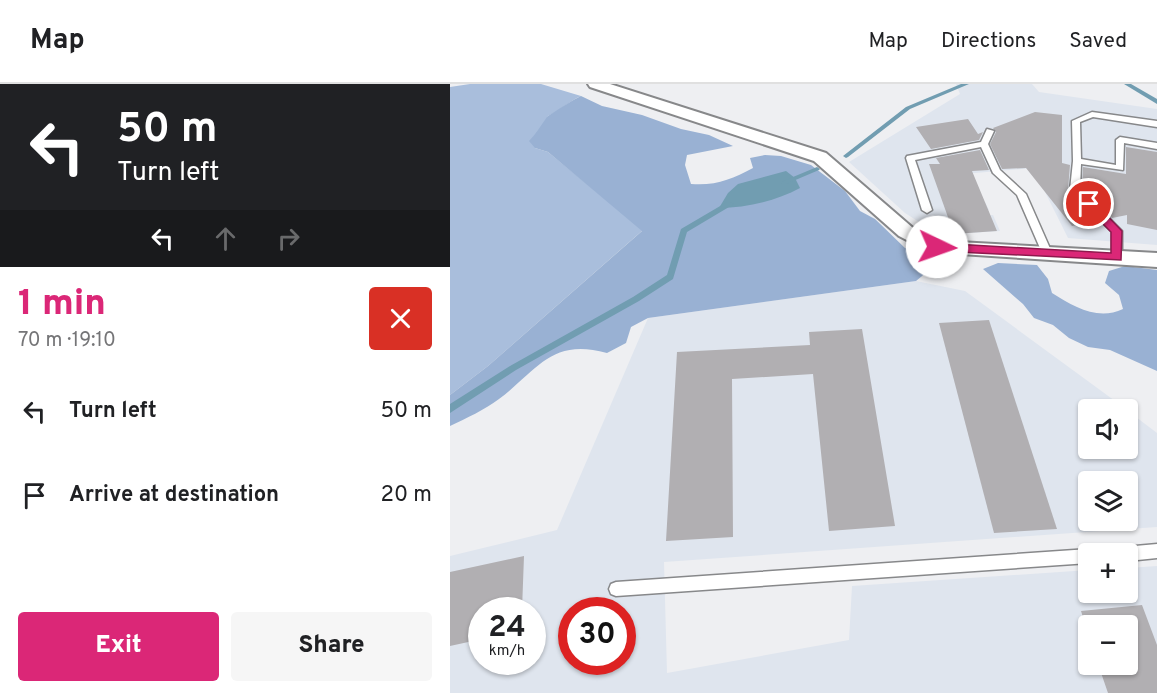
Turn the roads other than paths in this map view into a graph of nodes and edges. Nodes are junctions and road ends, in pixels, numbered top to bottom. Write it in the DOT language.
graph roads {
  1 [pos="595,84"];
  2 [pos="1157,124"];
  3 [pos="990,131"];
  4 [pos="984,144"];
  5 [pos="1157,146"];
  6 [pos="1077,161"];
  7 [pos="927,210"];
  8 [pos="1047,254"];
  9 [pos="1117,258"];
  10 [pos="1157,260"];
  11 [pos="1157,551"];
  12 [pos="1138,553"];
  13 [pos="1078,557"];
  14 [pos="616,589"];
  1 -- 8 [label="street"];
  2 -- 6 [label="lane"];
  3 -- 4 [label="lane"];
  4 -- 7 [label="lane"];
  4 -- 8 [label="lane"];
  5 -- 6 [label="lane"];
  6 -- 9 [label="lane"];
  8 -- 9 [label="street"];
  9 -- 10 [label="street"];
  11 -- 12 [label="lane"];
  13 -- 14 [label="lane"];
}
